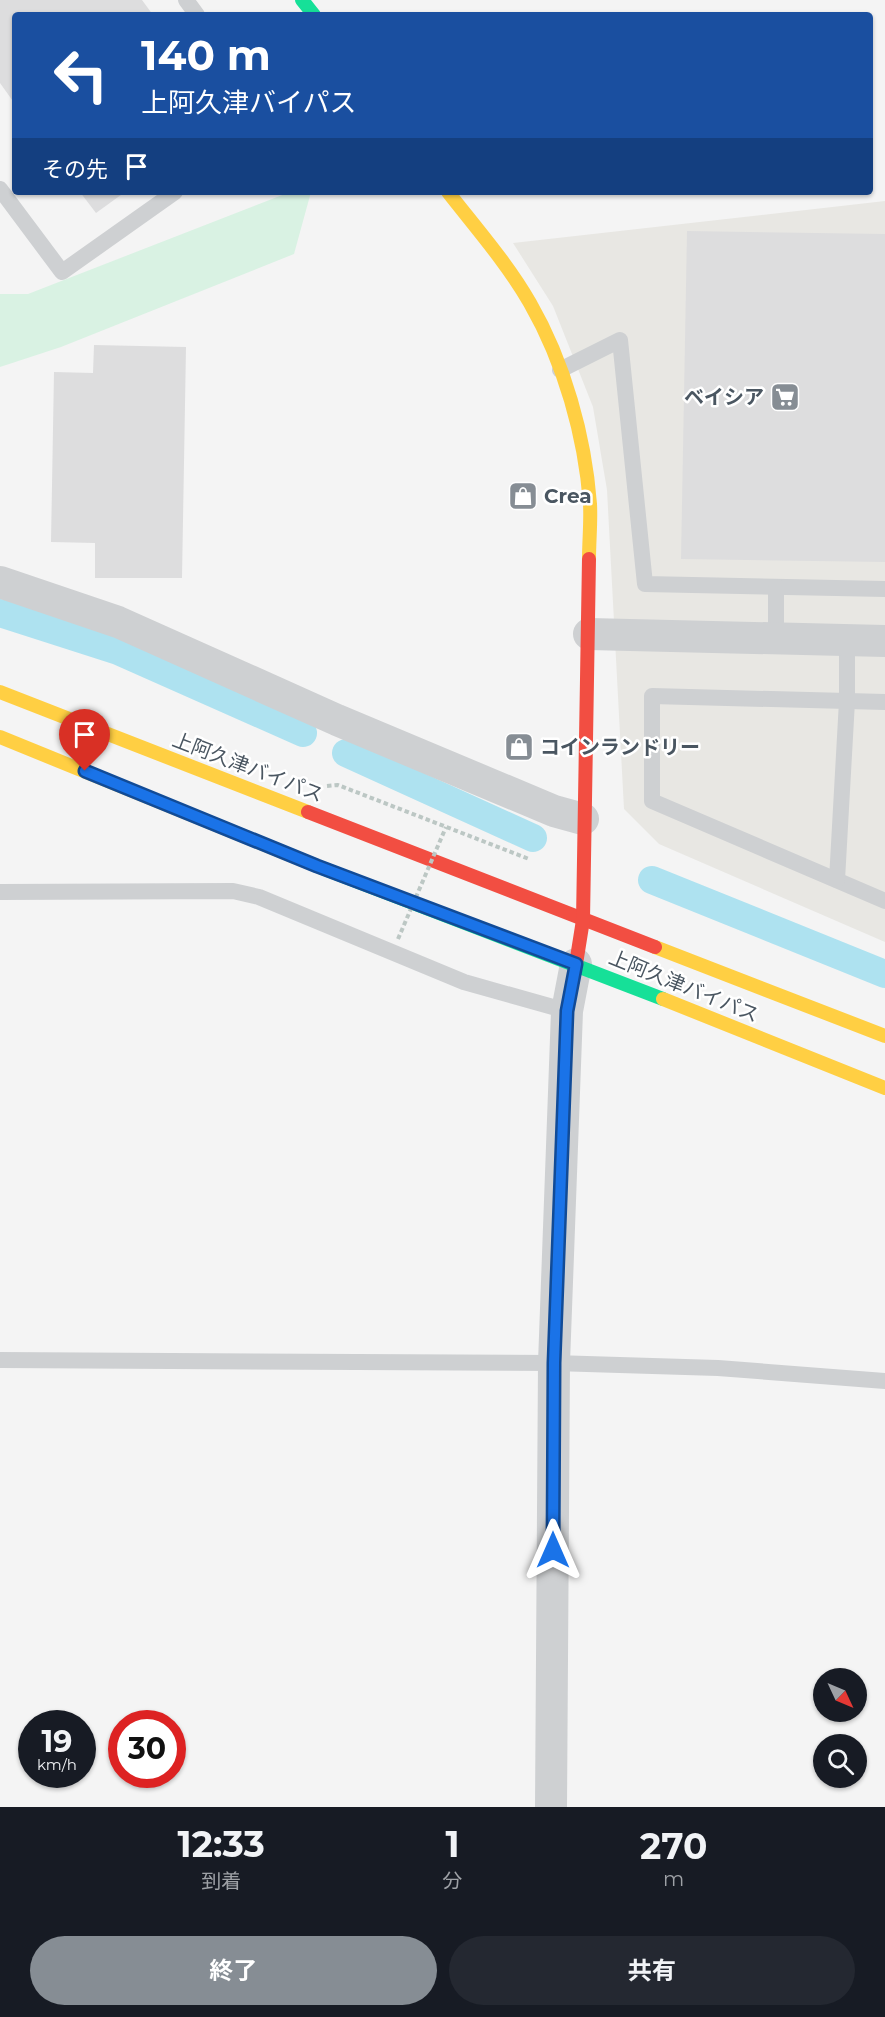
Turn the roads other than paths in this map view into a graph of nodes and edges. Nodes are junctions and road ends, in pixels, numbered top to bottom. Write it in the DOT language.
graph roads {
  1 [pos="302,0"];
  2 [pos="312,12"];
  3 [pos="0,189"];
  4 [pos="171,195"];
  5 [pos="450,195"];
  6 [pos="560,370"];
  7 [pos="0,582"];
  8 [pos="776,587"];
  9 [pos="885,589"];
  10 [pos="589,634"];
  11 [pos="776,639"];
  12 [pos="847,640"];
  13 [pos="885,641"];
  14 [pos="0,692"];
  15 [pos="847,701"];
  16 [pos="885,702"];
  17 [pos="0,737"];
  18 [pos="583,819"];
  19 [pos="837,880"];
  20 [pos="0,892"];
  21 [pos="885,901"];
  22 [pos="583,920"];
  23 [pos="576,964"];
  24 [pos="567,1011"];
  25 [pos="885,1036"];
  26 [pos="885,1088"];
  27 [pos="0,1360"];
  28 [pos="554,1363"];
  29 [pos="885,1381"];
  30 [pos="551,1807"];
  1 -- 2 [label="main road"];
  3 -- 4 [label="lane"];
  5 -- 6 [label="main road"];
  6 -- 8 [label="lane"];
  6 -- 10 [label="main road"];
  7 -- 18 [label="street"];
  8 -- 9 [label="lane"];
  8 -- 11 [label="lane"];
  10 -- 11 [label="street"];
  10 -- 18 [label="main road"];
  11 -- 12 [label="street"];
  12 -- 13 [label="street"];
  12 -- 15 [label="lane"];
  14 -- 22 [label="main road, 上阿久津バイパス"];
  15 -- 16 [label="lane"];
  15 -- 19 [label="lane"];
  15 -- 19 [label="lane"];
  17 -- 23 [label="main road, 上阿久津バイパス"];
  18 -- 22 [label="main road"];
  19 -- 21 [label="lane"];
  20 -- 24 [label="lane"];
  22 -- 23 [label="main road"];
  22 -- 25 [label="main road, 上阿久津バイパス"];
  23 -- 24 [label="street"];
  23 -- 26 [label="main road, 上阿久津バイパス"];
  24 -- 28 [label="street"];
  27 -- 28 [label="lane"];
  28 -- 29 [label="lane"];
  28 -- 30 [label="street"];
}
